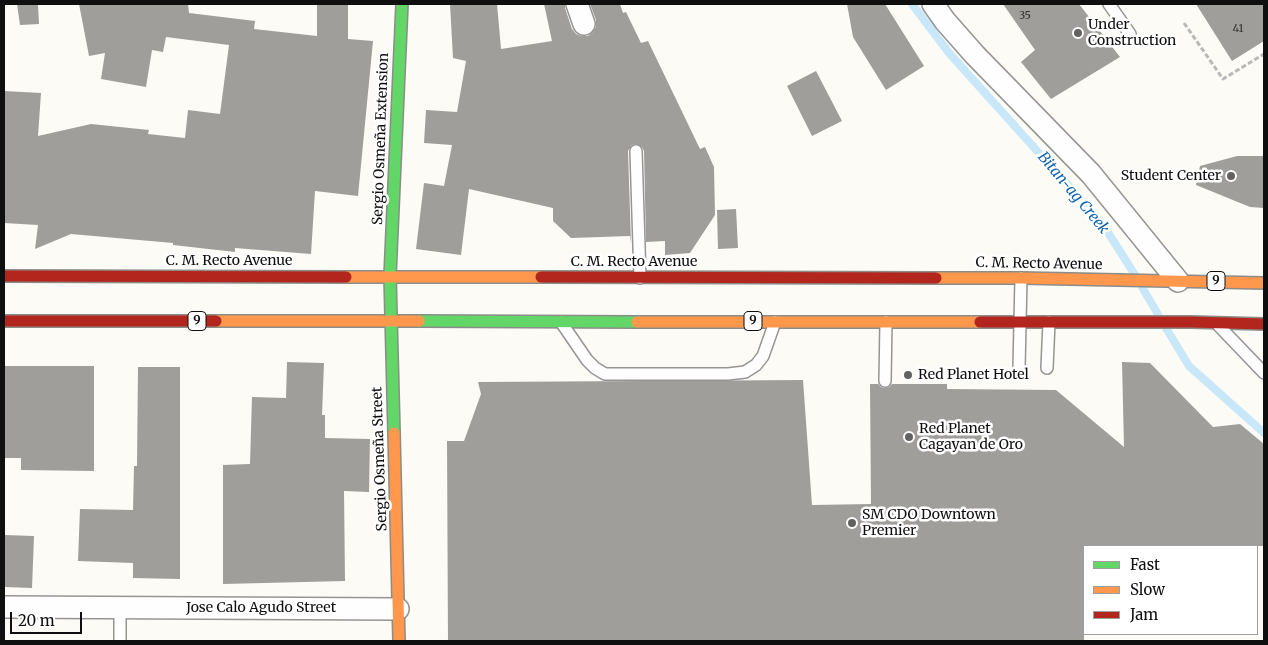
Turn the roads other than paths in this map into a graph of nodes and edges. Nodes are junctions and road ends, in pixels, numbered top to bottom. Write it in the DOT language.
graph roads {
  1 [pos="402,4"];
  2 [pos="577,4"];
  3 [pos="933,4"];
  4 [pos="1109,4"];
  5 [pos="584,24"];
  6 [pos="1130,34"];
  7 [pos="636,151"];
  8 [pos="4,276"];
  9 [pos="390,276"];
  10 [pos="640,278"];
  11 [pos="1020,278"];
  12 [pos="1172,280"];
  13 [pos="1264,283"];
  14 [pos="4,321"];
  15 [pos="391,321"];
  16 [pos="560,321"];
  17 [pos="775,321"];
  18 [pos="886,322"];
  19 [pos="1020,322"];
  20 [pos="1049,322"];
  21 [pos="1216,323"];
  22 [pos="1264,324"];
  23 [pos="1019,368"];
  24 [pos="1047,368"];
  25 [pos="1264,374"];
  26 [pos="885,381"];
  27 [pos="4,607"];
  28 [pos="120,607"];
  29 [pos="398,609"];
  30 [pos="120,641"];
  31 [pos="399,641"];
  1 -- 9 [label="main road, Sergio Osmeña Extension"];
  2 -- 5 [label="street"];
  3 -- 12 [label="street"];
  4 -- 6 [label="lane"];
  7 -- 10 [label="lane"];
  8 -- 9 [label="main road, C. M. Recto Avenue / 9"];
  9 -- 10 [label="main road, C. M. Recto Avenue / 9"];
  9 -- 15 [label="main road, Sergio Osmeña Street"];
  10 -- 11 [label="main road, C. M. Recto Avenue / 9"];
  11 -- 12 [label="main road, C. M. Recto Avenue / 9"];
  11 -- 19 [label="lane"];
  12 -- 13 [label="main road, C. M. Recto Avenue / 9"];
  14 -- 15 [label="main road, 9"];
  15 -- 16 [label="main road, 9"];
  15 -- 29 [label="main road, Sergio Osmeña Street"];
  16 -- 17 [label="main road, 9"];
  16 -- 17 [label="lane"];
  17 -- 18 [label="main road, 9"];
  18 -- 19 [label="main road, 9"];
  18 -- 26 [label="lane"];
  19 -- 20 [label="main road, 9"];
  19 -- 23 [label="lane"];
  20 -- 21 [label="main road, 9"];
  20 -- 24 [label="lane"];
  21 -- 22 [label="main road, 9"];
  21 -- 25 [label="lane"];
  27 -- 28 [label="street, Jose Calo Agudo Street"];
  28 -- 29 [label="street, Jose Calo Agudo Street"];
  28 -- 30 [label="lane"];
  29 -- 31 [label="main road, Sergio Osmeña Street"];
}
